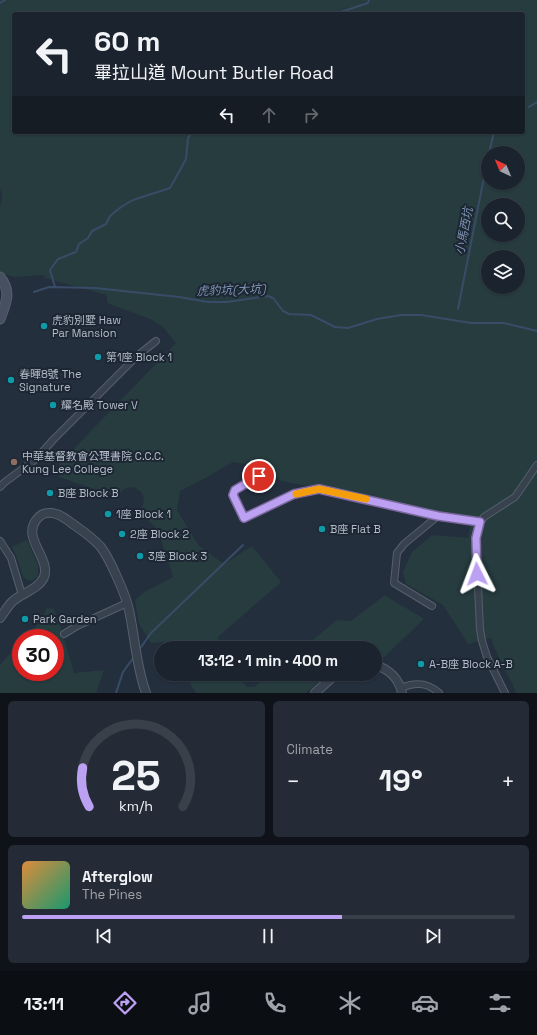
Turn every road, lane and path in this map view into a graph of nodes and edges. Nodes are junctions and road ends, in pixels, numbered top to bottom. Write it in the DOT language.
graph roads {
  1 [pos="0,277"];
  2 [pos="0,319"];
  3 [pos="156,341"];
  4 [pos="537,465"];
  5 [pos="259,476"];
  6 [pos="0,487"];
  7 [pos="438,516"];
  8 [pos="480,522"];
  9 [pos="0,541"];
  10 [pos="22,595"];
  11 [pos="127,603"];
  12 [pos="432,606"];
  13 [pos="0,618"];
  14 [pos="64,634"];
  15 [pos="382,668"];
  16 [pos="328,681"];
  17 [pos="401,691"];
  18 [pos="146,693"];
  19 [pos="315,693"];
  20 [pos="440,693"];
  21 [pos="505,693"];
  1 -- 2 [label="main road"];
  3 -- 6 [label="street"];
  4 -- 8 [label="street"];
  5 -- 7 [label="street"];
  7 -- 8 [label="street"];
  7 -- 12 [label="street"];
  8 -- 21 [label="street"];
  9 -- 10 [label="street"];
  10 -- 11 [label="street"];
  10 -- 13 [label="street"];
  11 -- 14 [label="street"];
  11 -- 18 [label="street"];
  15 -- 17 [label="street"];
  16 -- 19 [label="street"];
  17 -- 20 [label="street"];
}
